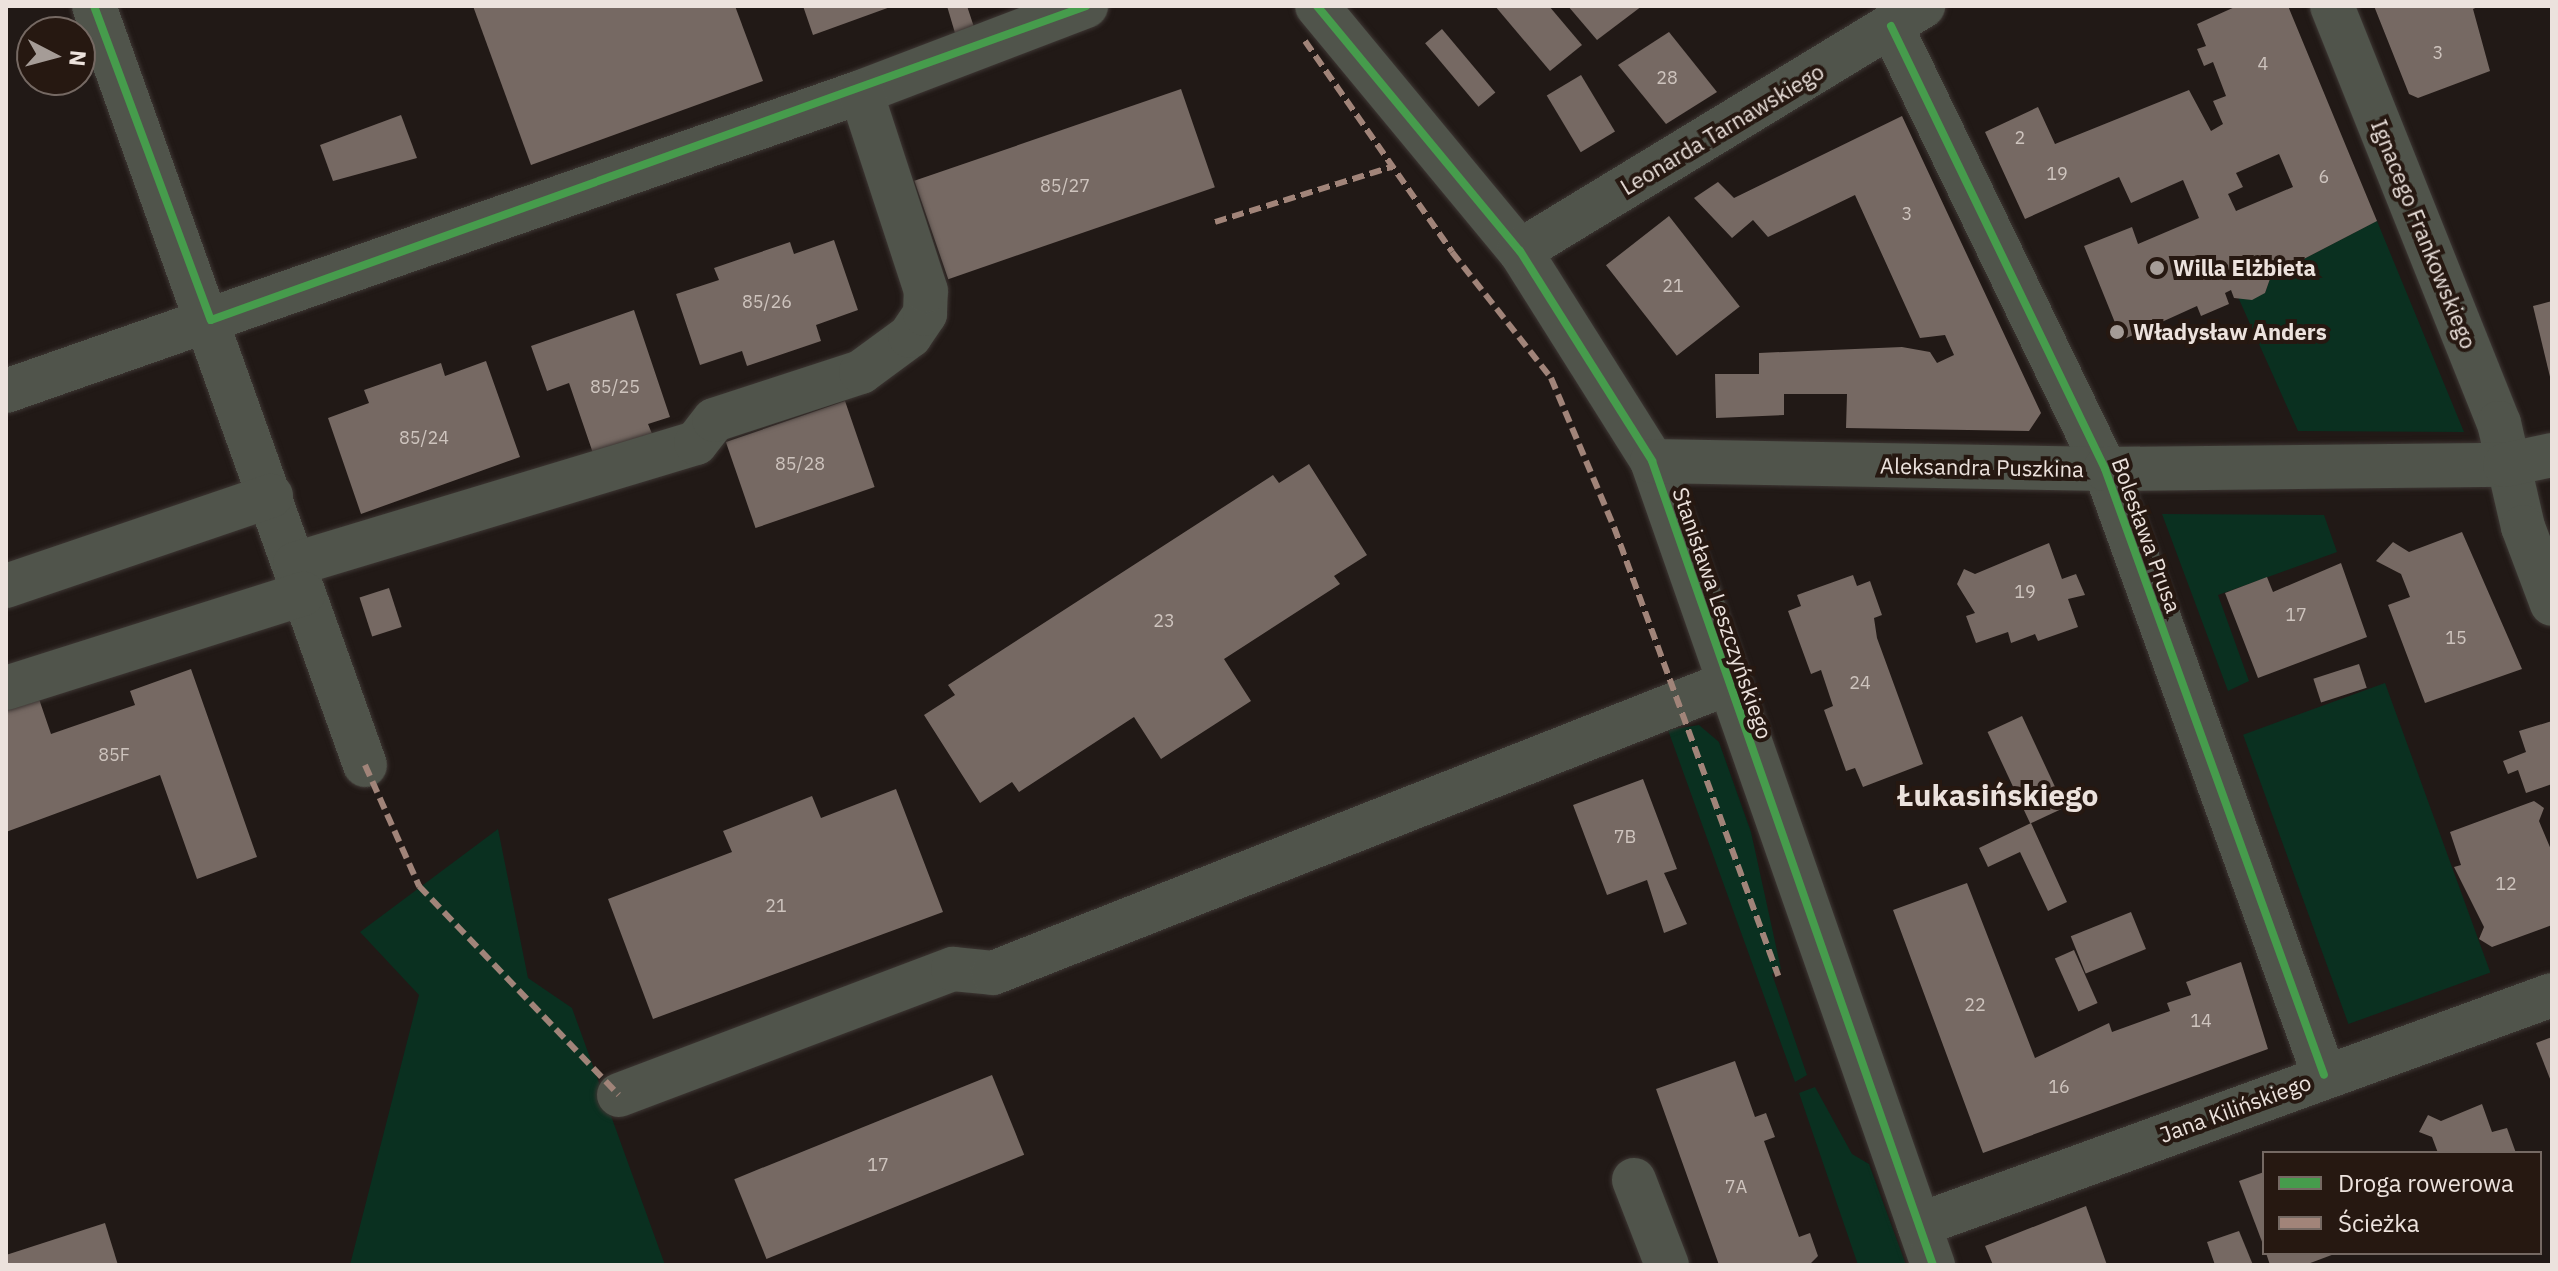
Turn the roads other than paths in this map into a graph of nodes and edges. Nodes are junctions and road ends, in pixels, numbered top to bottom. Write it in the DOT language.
graph roads {
  1 [pos="94,6"];
  2 [pos="1086,6"];
  3 [pos="1317,6"];
  4 [pos="2332,6"];
  5 [pos="1907,16"];
  6 [pos="1015,19"];
  7 [pos="861,92"];
  8 [pos="1520,251"];
  9 [pos="211,320"];
  10 [pos="6,391"];
  11 [pos="2552,455"];
  12 [pos="1652,461"];
  13 [pos="2505,465"];
  14 [pos="2105,469"];
  15 [pos="271,496"];
  16 [pos="299,579"];
  17 [pos="6,586"];
  18 [pos="2552,604"];
  19 [pos="1726,684"];
  20 [pos="6,688"];
  21 [pos="365,765"];
  22 [pos="2552,995"];
  23 [pos="2324,1075"];
  24 [pos="619,1095"];
  25 [pos="1634,1180"];
  26 [pos="1926,1245"];
  27 [pos="1667,1265"];
  1 -- 9 [label="street"];
  2 -- 6 [label="street"];
  3 -- 8 [label="street, Stanisława Leszczyńskiego"];
  4 -- 13 [label="street, Ignacego Frankowskiego"];
  5 -- 8 [label="street, Leonarda Tarnawskiego"];
  5 -- 14 [label="street, Bolesława Prusa"];
  6 -- 7 [label="street"];
  7 -- 9 [label="street"];
  7 -- 16 [label="street"];
  8 -- 12 [label="street, Stanisława Leszczyńskiego"];
  9 -- 10 [label="street"];
  9 -- 15 [label="street"];
  11 -- 13 [label="street, Aleksandra Puszkina"];
  12 -- 14 [label="street, Aleksandra Puszkina"];
  12 -- 19 [label="street, Stanisława Leszczyńskiego"];
  13 -- 14 [label="street, Aleksandra Puszkina"];
  13 -- 18 [label="street, Ignacego Frankowskiego"];
  14 -- 23 [label="street, Bolesława Prusa"];
  15 -- 16 [label="street"];
  15 -- 17 [label="street"];
  16 -- 20 [label="street"];
  16 -- 21 [label="street"];
  19 -- 24 [label="street"];
  19 -- 26 [label="street, Stanisława Leszczyńskiego"];
  22 -- 23 [label="street, Jana Kilińskiego"];
  23 -- 26 [label="street, Jana Kilińskiego"];
  25 -- 27 [label="street"];
}
